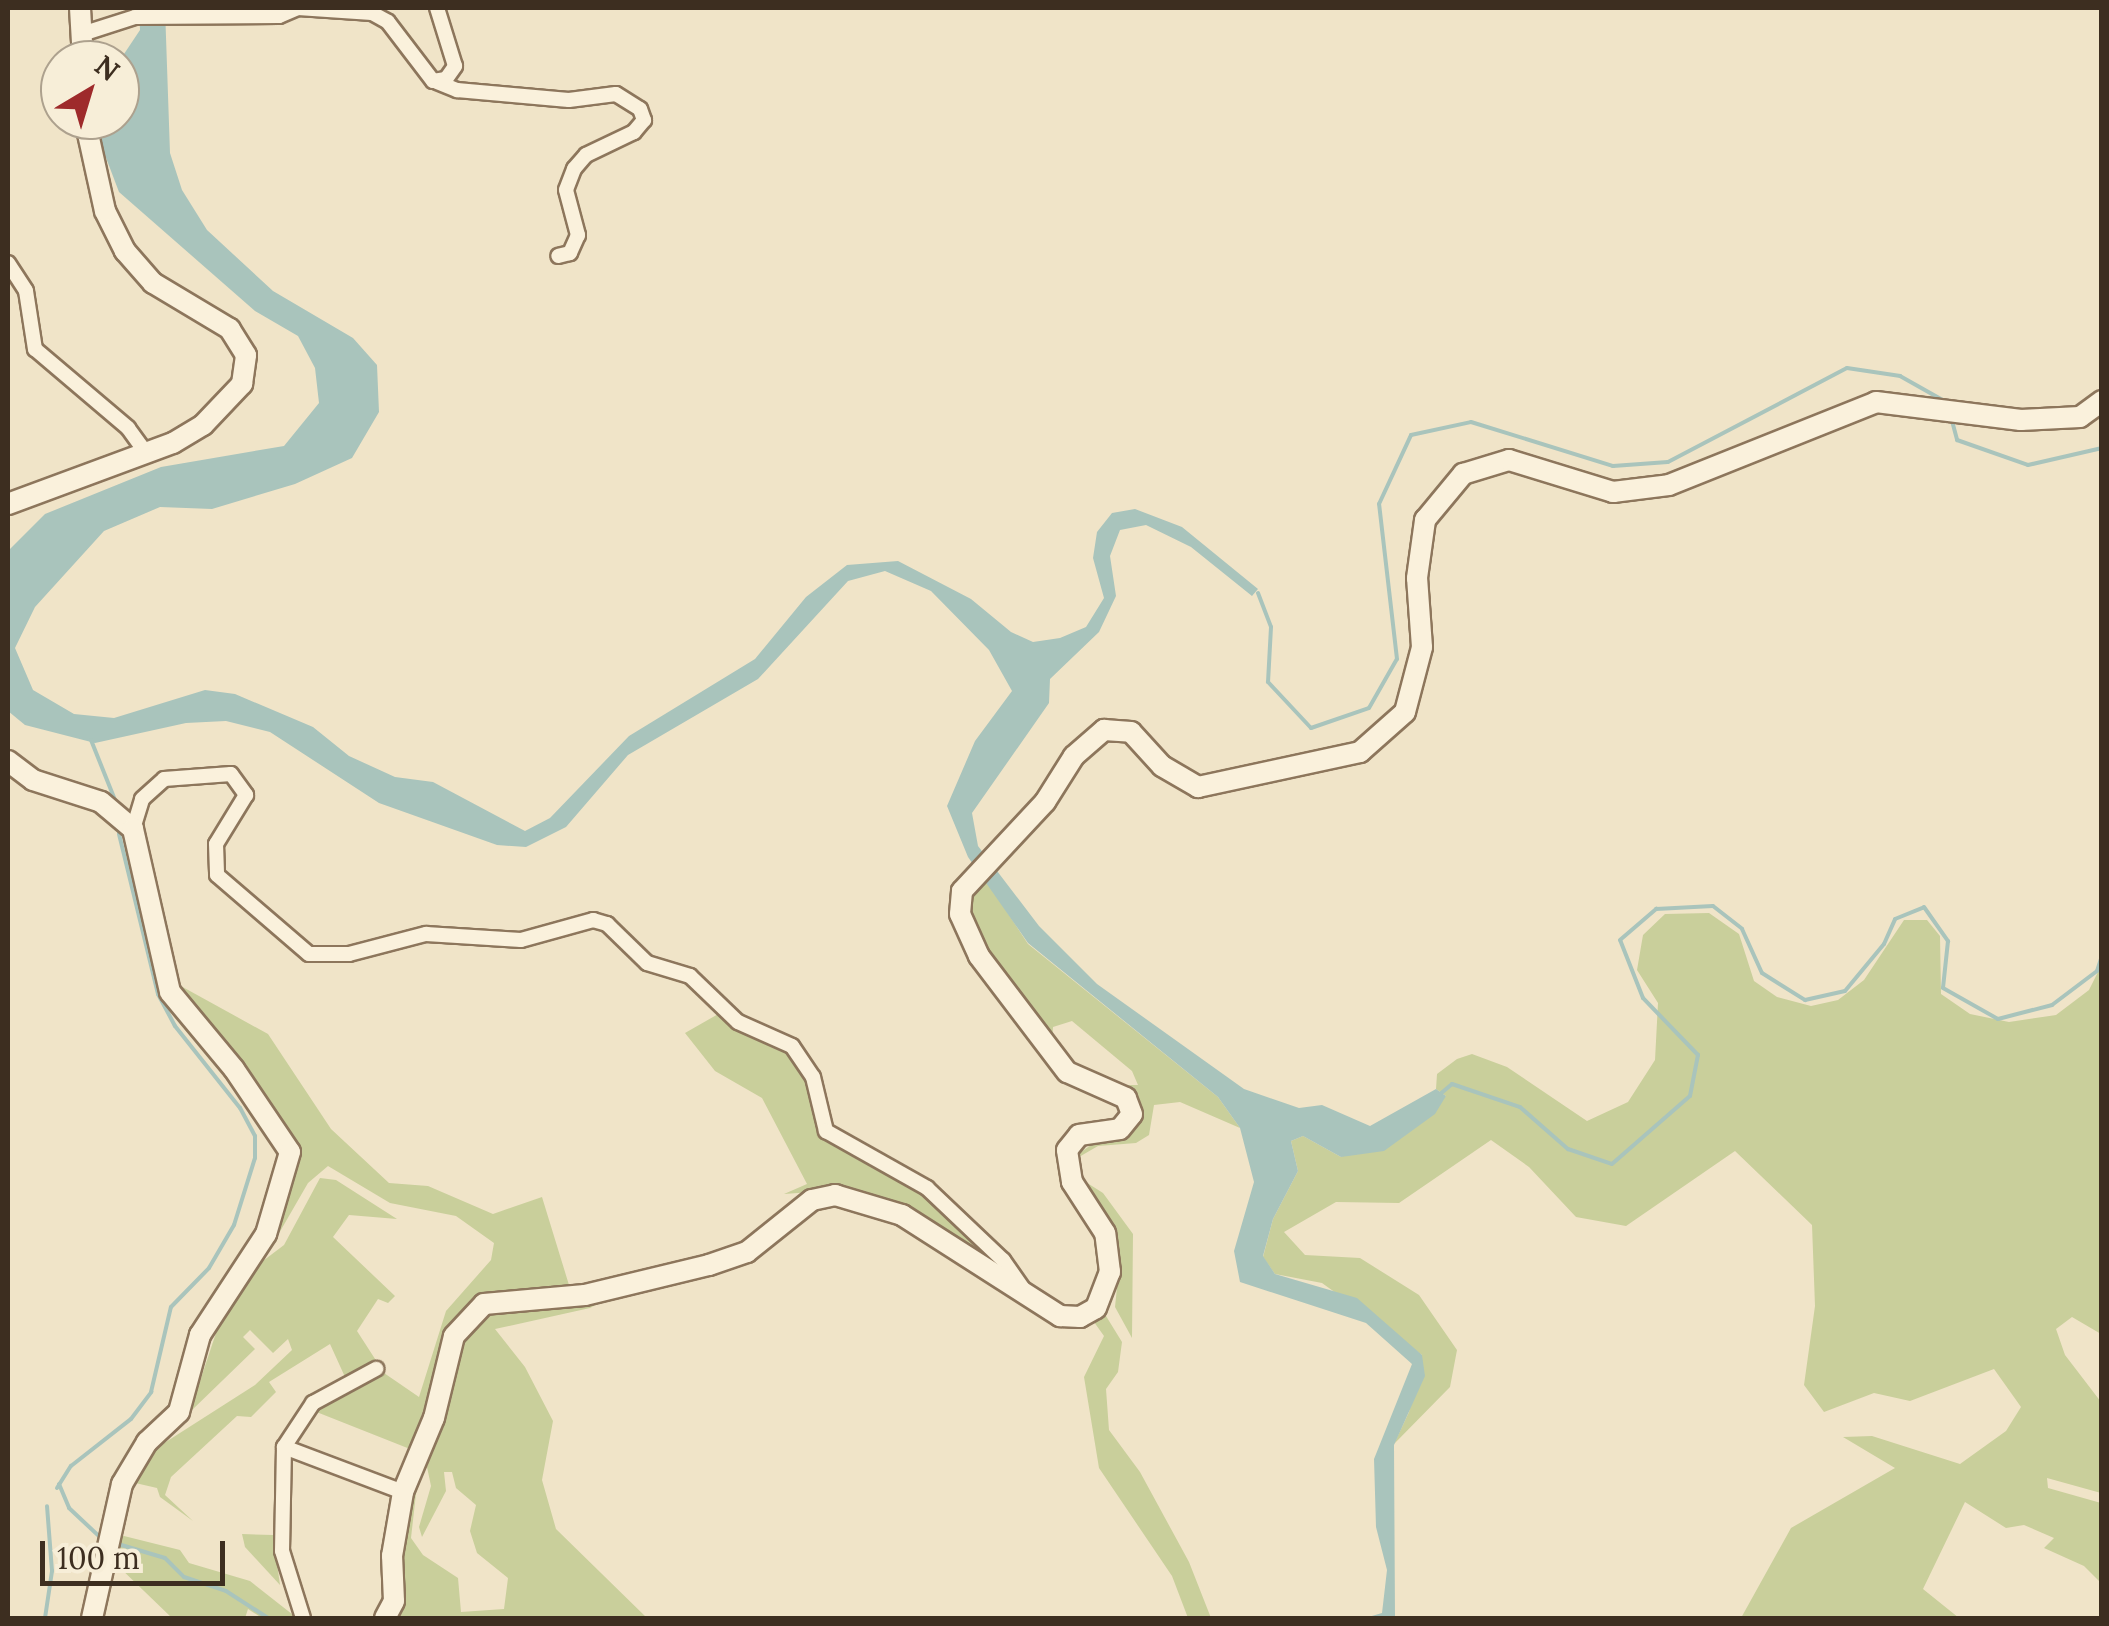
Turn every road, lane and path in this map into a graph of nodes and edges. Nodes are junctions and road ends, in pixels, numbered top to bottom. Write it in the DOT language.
graph roads {
  1 [pos="80,8"];
  2 [pos="436,8"];
  3 [pos="85,33"];
  4 [pos="85,40"];
  5 [pos="433,80"];
  6 [pos="90,140"];
  7 [pos="558,256"];
  8 [pos="8,263"];
  9 [pos="2102,402"];
  10 [pos="146,453"];
  11 [pos="8,504"];
  12 [pos="8,761"];
  13 [pos="133,829"];
  14 [pos="1029,1302"];
  15 [pos="376,1369"];
  16 [pos="284,1447"];
  17 [pos="404,1492"];
  18 [pos="92,1618"];
  19 [pos="303,1618"];
  20 [pos="385,1618"];
  1 -- 3 [label="main road"];
  2 -- 5 [label="street"];
  3 -- 4 [label="main road"];
  3 -- 5 [label="street"];
  5 -- 7 [label="street"];
  6 -- 10 [label="main road"];
  8 -- 10 [label="street"];
  9 -- 14 [label="main road"];
  10 -- 11 [label="main road"];
  12 -- 13 [label="main road"];
  13 -- 14 [label="street"];
  13 -- 18 [label="main road"];
  14 -- 17 [label="main road"];
  15 -- 16 [label="street"];
  16 -- 17 [label="street"];
  16 -- 19 [label="street"];
  17 -- 20 [label="main road"];
}
